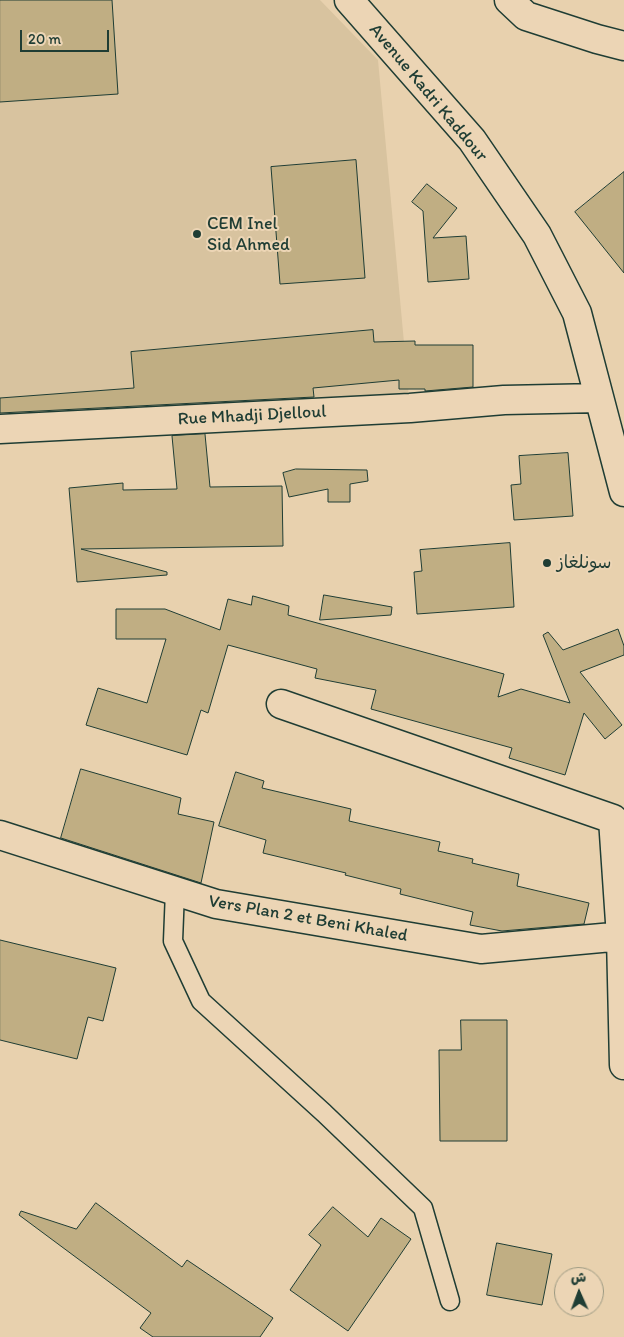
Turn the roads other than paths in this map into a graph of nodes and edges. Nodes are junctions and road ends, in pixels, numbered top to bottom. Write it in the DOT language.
graph roads {
  1 [pos="349,0"];
  2 [pos="509,0"];
  3 [pos="624,46"];
  4 [pos="599,398"];
  5 [pos="0,429"];
  6 [pos="624,492"];
  7 [pos="281,704"];
  8 [pos="0,835"];
  9 [pos="175,891"];
  10 [pos="622,936"];
  11 [pos="624,1065"];
  12 [pos="450,1301"];
  1 -- 4 [label="street, Avenue Kadri Kaddour"];
  2 -- 3 [label="street"];
  4 -- 5 [label="street, Rue Mhadji Djelloul"];
  4 -- 6 [label="street, Avenue Kadri Kaddour"];
  7 -- 10 [label="street"];
  8 -- 9 [label="street, Vers Plan 2 et Beni Khaled"];
  9 -- 10 [label="street, Vers Plan 2 et Beni Khaled"];
  9 -- 12 [label="lane"];
  10 -- 11 [label="street"];
}
